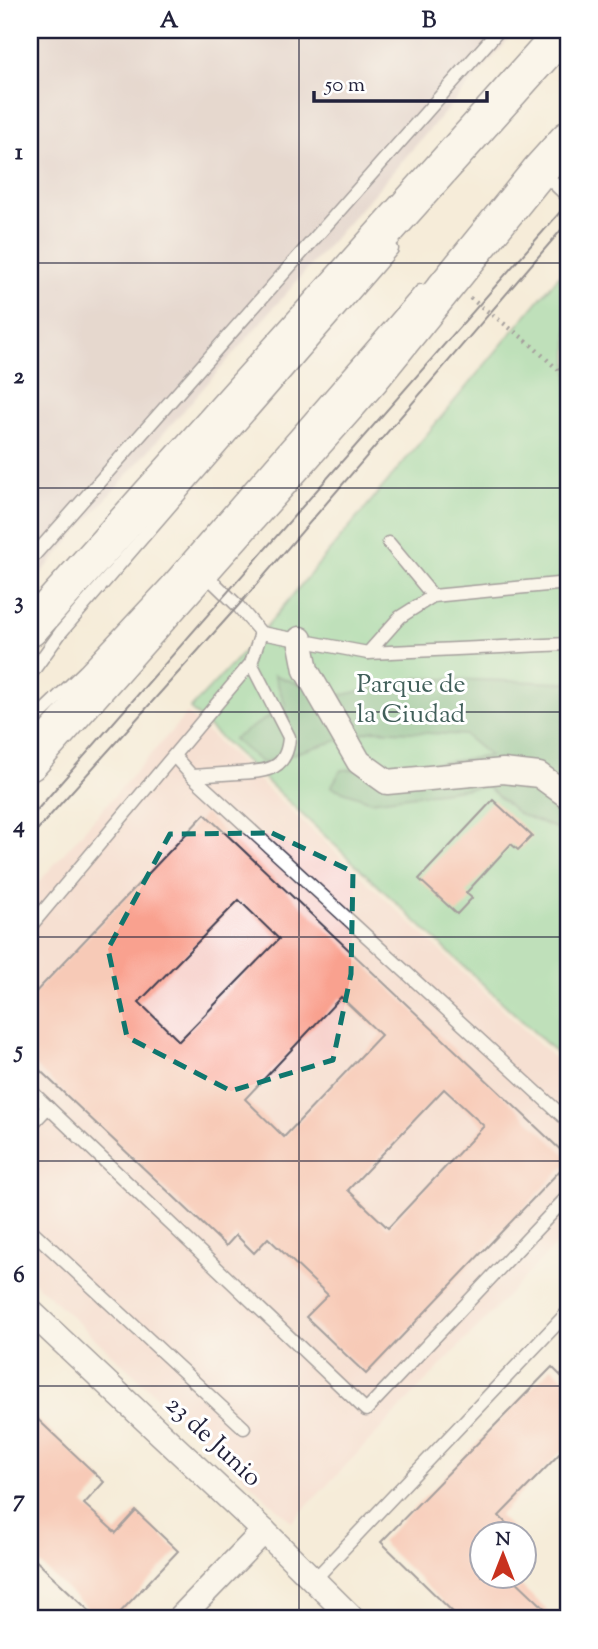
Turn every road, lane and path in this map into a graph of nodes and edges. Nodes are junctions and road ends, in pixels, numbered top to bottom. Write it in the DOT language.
graph roads {
  1 [pos="499,30"];
  2 [pos="567,30"];
  3 [pos="493,130"];
  4 [pos="568,139"];
  5 [pos="540,170"];
  6 [pos="568,197"];
  7 [pos="404,236"];
  8 [pos="442,270"];
  9 [pos="432,280"];
  10 [pos="464,293"];
  11 [pos="568,379"];
  12 [pos="389,544"];
  13 [pos="30,560"];
  14 [pos="201,571"];
  15 [pos="568,583"];
  16 [pos="433,596"];
  17 [pos="30,629"];
  18 [pos="261,633"];
  19 [pos="300,639"];
  20 [pos="568,644"];
  21 [pos="368,653"];
  22 [pos="251,663"];
  23 [pos="30,675"];
  24 [pos="30,724"];
  25 [pos="174,756"];
  26 [pos="30,763"];
  27 [pos="192,776"];
  28 [pos="568,796"];
  29 [pos="30,927"];
  30 [pos="30,1090"];
  31 [pos="48,1107"];
  32 [pos="568,1121"];
  33 [pos="30,1126"];
  34 [pos="568,1196"];
  35 [pos="30,1229"];
  36 [pos="30,1311"];
  37 [pos="568,1312"];
  38 [pos="244,1428"];
  39 [pos="264,1531"];
  40 [pos="313,1581"];
  41 [pos="179,1619"];
  42 [pos="353,1619"];
  1 -- 13 [label="lane"];
  2 -- 3 [label="lane"];
  2 -- 17 [label="main road"];
  4 -- 5 [label="main road"];
  5 -- 6 [label="lane"];
  5 -- 8 [label="lane"];
  5 -- 14 [label="main road"];
  7 -- 23 [label="lane"];
  9 -- 24 [label="lane"];
  10 -- 11 [label="path"];
  12 -- 16 [label="lane"];
  14 -- 18 [label="lane"];
  14 -- 26 [label="main road"];
  15 -- 16 [label="lane"];
  16 -- 21 [label="lane"];
  18 -- 19 [label="lane"];
  18 -- 22 [label="lane"];
  19 -- 21 [label="lane"];
  19 -- 28 [label="street"];
  20 -- 21 [label="lane"];
  22 -- 25 [label="lane"];
  22 -- 27 [label="lane"];
  25 -- 27 [label="lane"];
  25 -- 29 [label="lane"];
  27 -- 32 [label="lane"];
  30 -- 31 [label="lane"];
  31 -- 33 [label="lane"];
  31 -- 34 [label="lane"];
  35 -- 38 [label="lane"];
  36 -- 39 [label="street, 23 de Junio"];
  37 -- 40 [label="lane"];
  39 -- 40 [label="street, 23 de Junio"];
  39 -- 41 [label="street"];
  40 -- 42 [label="street, 23 de Junio"];
}
